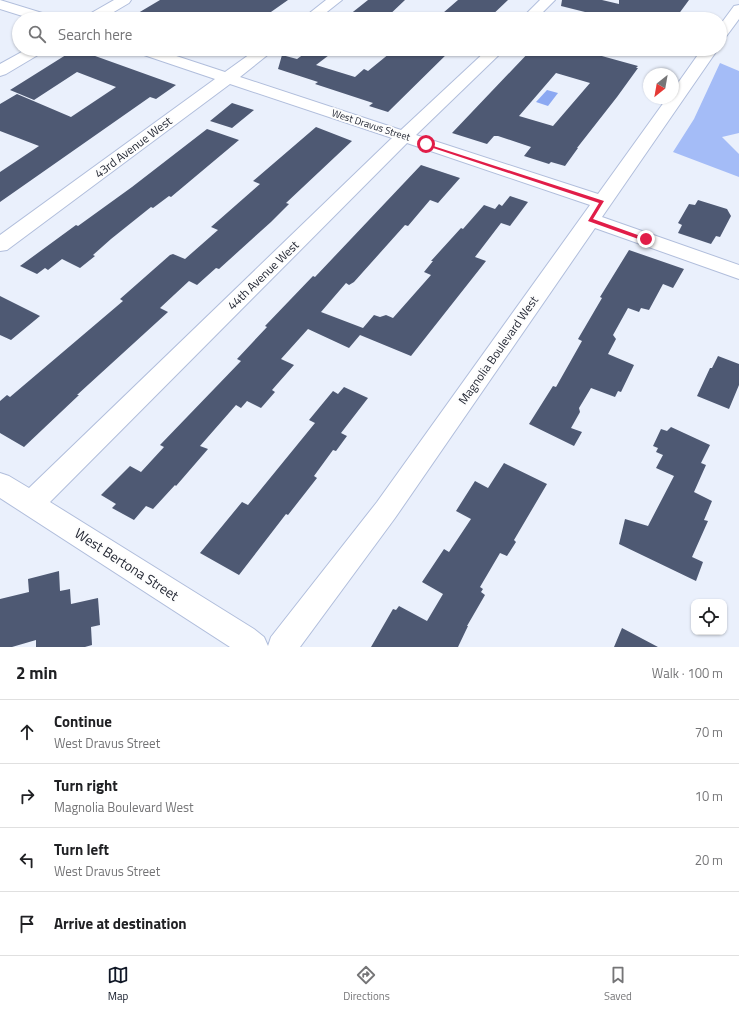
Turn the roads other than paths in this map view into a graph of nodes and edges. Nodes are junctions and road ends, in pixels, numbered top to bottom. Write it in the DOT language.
graph roads {
  1 [pos="124,0"];
  2 [pos="336,0"];
  3 [pos="548,0"];
  4 [pos="0,4"];
  5 [pos="739,9"];
  6 [pos="25,12"];
  7 [pos="103,12"];
  8 [pos="319,12"];
  9 [pos="535,12"];
  10 [pos="727,25"];
  11 [pos="26,56"];
  12 [pos="161,56"];
  13 [pos="257,56"];
  14 [pos="489,56"];
  15 [pos="705,56"];
  16 [pos="0,71"];
  17 [pos="227,78"];
  18 [pos="405,136"];
  19 [pos="596,211"];
  20 [pos="0,245"];
  21 [pos="739,272"];
  22 [pos="0,484"];
  23 [pos="31,503"];
  24 [pos="253,647"];
  25 [pos="282,647"];
  1 -- 7 [label="street"];
  2 -- 8 [label="street"];
  3 -- 9 [label="street"];
  4 -- 6 [label="street"];
  5 -- 10 [label="street"];
  11 -- 16 [label="street"];
  12 -- 17 [label="street, West Dravus Street"];
  13 -- 17 [label="street, 43rd Avenue West"];
  14 -- 18 [label="street, 44th Avenue West"];
  15 -- 19 [label="street, Magnolia Boulevard West"];
  17 -- 18 [label="street, West Dravus Street"];
  17 -- 20 [label="street, 43rd Avenue West"];
  18 -- 19 [label="street, West Dravus Street"];
  18 -- 23 [label="street, 44th Avenue West"];
  19 -- 21 [label="street, West Dravus Street"];
  19 -- 25 [label="street, Magnolia Boulevard West"];
  22 -- 23 [label="street, West Bertona Street"];
  23 -- 24 [label="street, West Bertona Street"];
}
